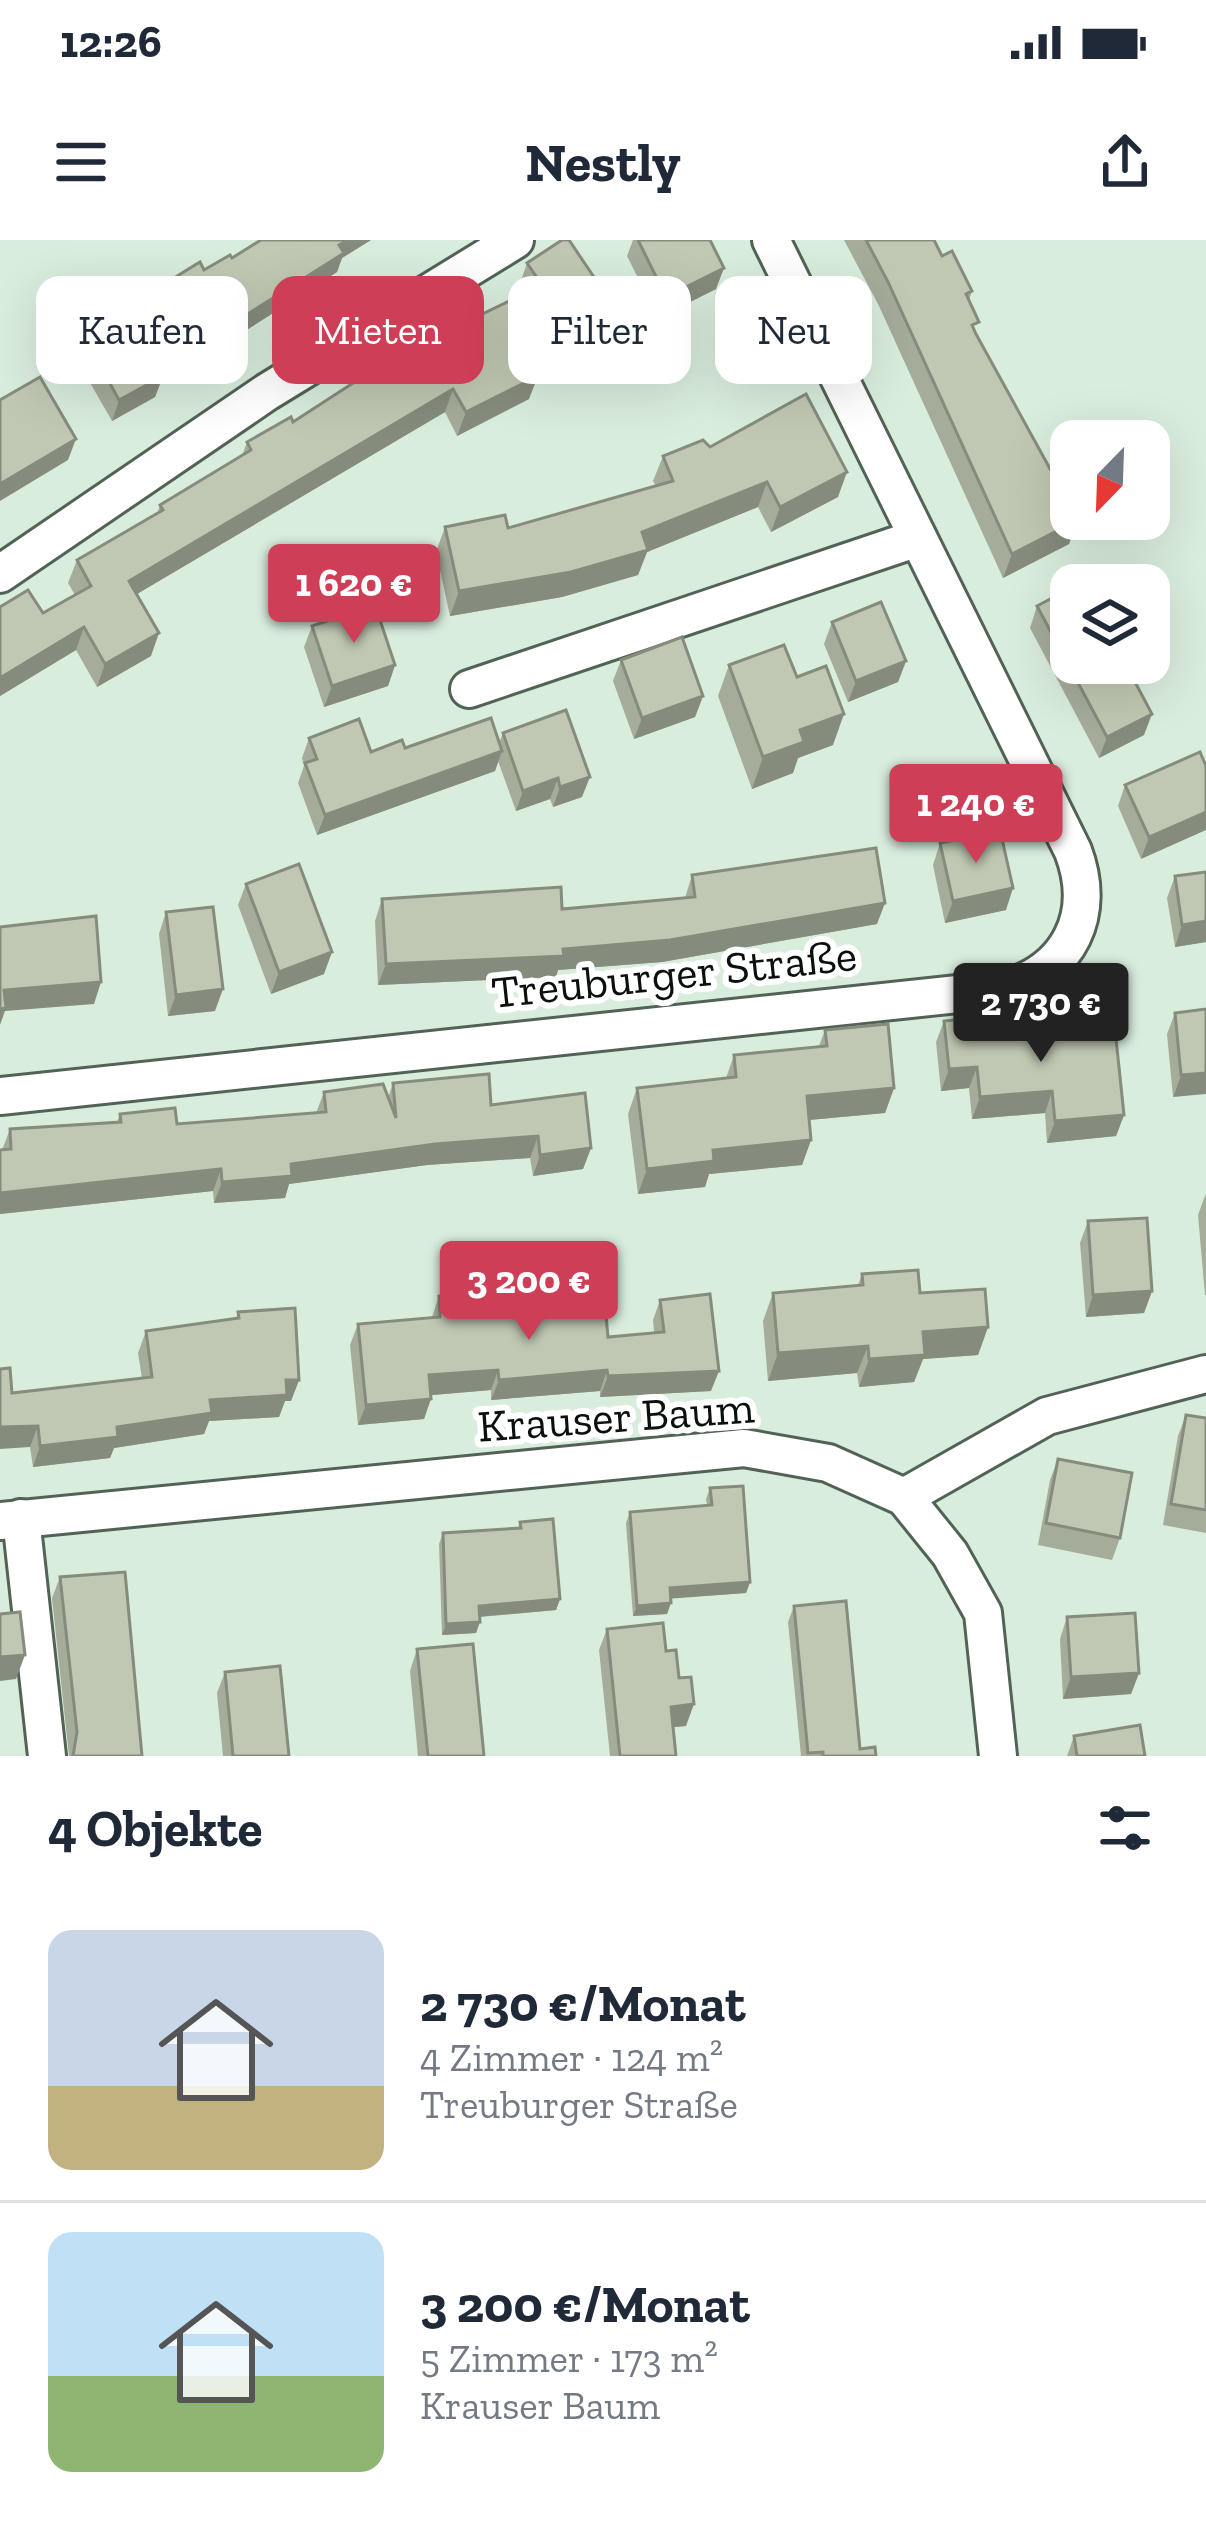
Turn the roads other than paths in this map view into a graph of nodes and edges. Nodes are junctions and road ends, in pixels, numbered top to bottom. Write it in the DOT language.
graph roads {
  1 [pos="514,240"];
  2 [pos="771,240"];
  3 [pos="918,538"];
  4 [pos="0,574"];
  5 [pos="469,688"];
  6 [pos="0,1096"];
  7 [pos="1206,1374"];
  8 [pos="904,1497"];
  9 [pos="10,1520"];
  10 [pos="47,1756"];
  11 [pos="998,1756"];
  1 -- 4 [label="street"];
  2 -- 3 [label="street, Treuburger Straße"];
  3 -- 5 [label="street"];
  3 -- 6 [label="street, Treuburger Straße"];
  7 -- 8 [label="street"];
  8 -- 9 [label="street, Krauser Baum"];
  8 -- 11 [label="street"];
  9 -- 10 [label="street"];
}
